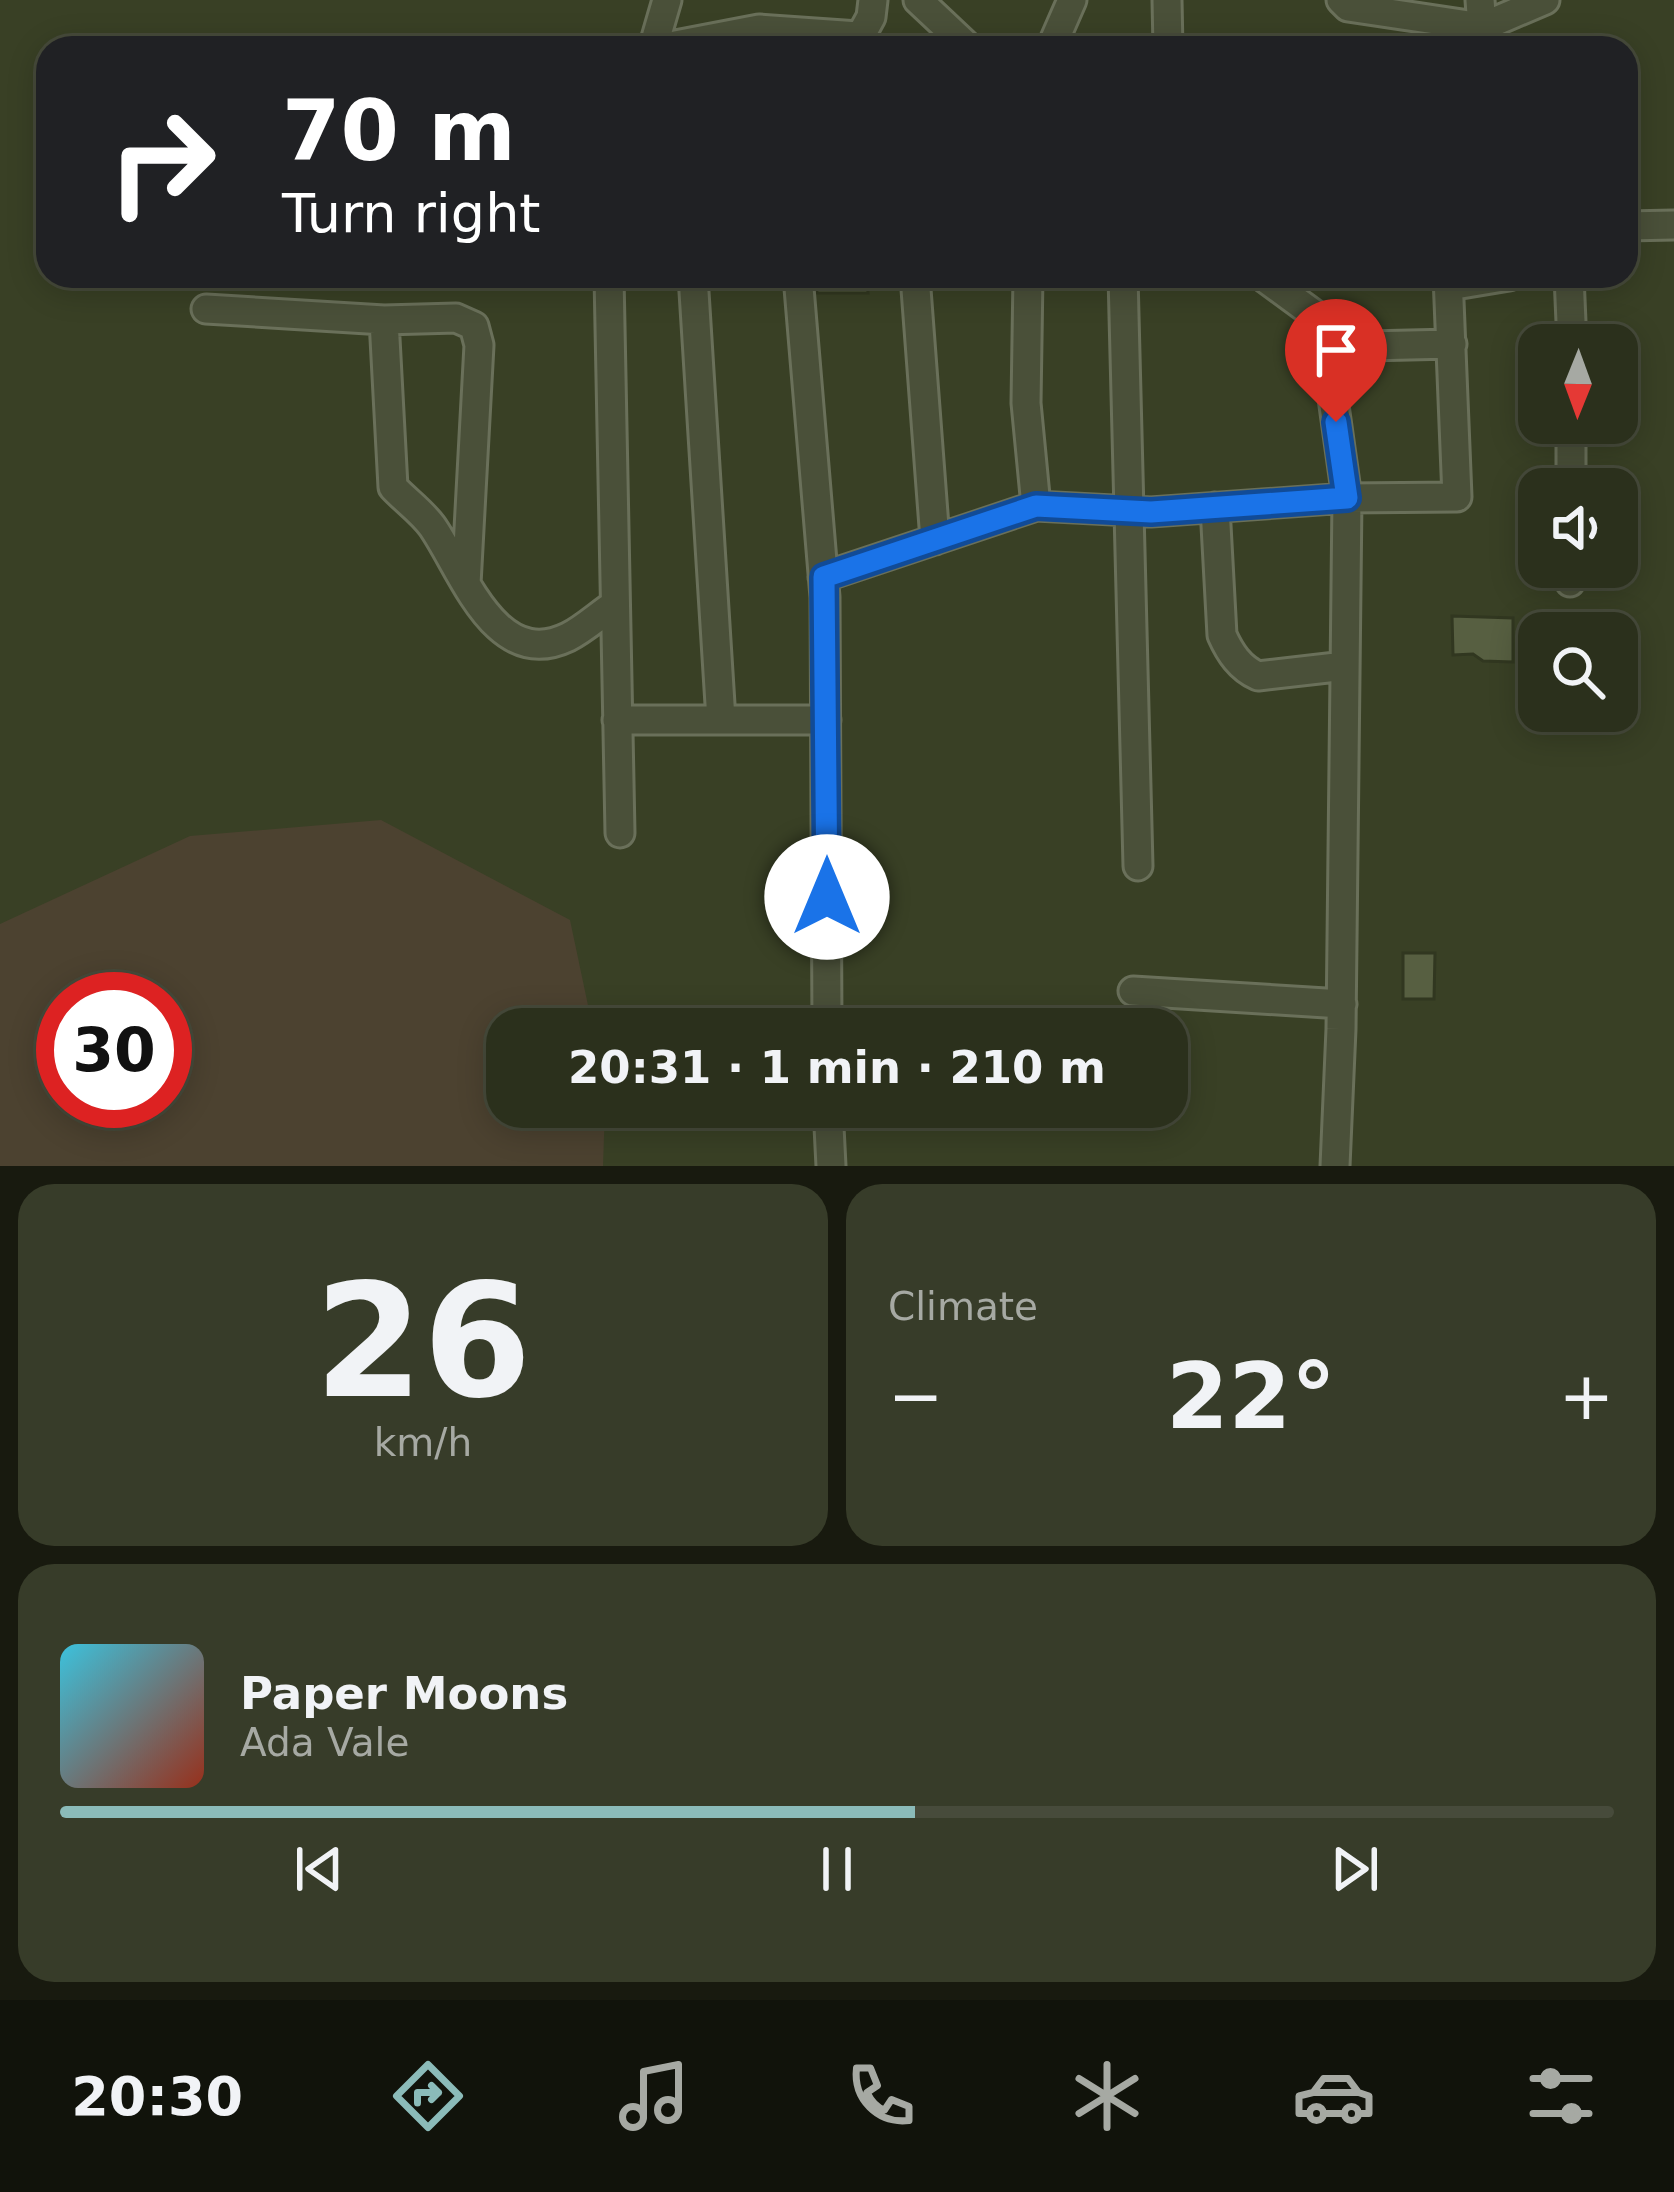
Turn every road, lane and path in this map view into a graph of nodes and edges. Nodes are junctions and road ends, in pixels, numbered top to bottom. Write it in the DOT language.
graph roads {
  1 [pos="667,0"];
  2 [pos="873,0"];
  3 [pos="918,0"];
  4 [pos="1072,0"];
  5 [pos="1167,0"];
  6 [pos="1341,0"];
  7 [pos="1546,0"];
  8 [pos="1478,25"];
  9 [pos="659,36"];
  10 [pos="721,36"];
  11 [pos="795,36"];
  12 [pos="860,36"];
  13 [pos="945,36"];
  14 [pos="1056,36"];
  15 [pos="1168,36"];
  16 [pos="1674,225"];
  17 [pos="1638,226"];
  18 [pos="609,288"];
  19 [pos="694,288"];
  20 [pos="800,288"];
  21 [pos="916,288"];
  22 [pos="1028,288"];
  23 [pos="1123,288"];
  24 [pos="1278,288"];
  25 [pos="1448,288"];
  26 [pos="1570,288"];
  27 [pos="206,309"];
  28 [pos="384,320"];
  29 [pos="1571,324"];
  30 [pos="1452,344"];
  31 [pos="1325,347"];
  32 [pos="1347,498"];
  33 [pos="1036,506"];
  34 [pos="1215,507"];
  35 [pos="1131,512"];
  36 [pos="935,540"];
  37 [pos="824,577"];
  38 [pos="466,584"];
  39 [pos="614,604"];
  40 [pos="1345,666"];
  41 [pos="617,720"];
  42 [pos="721,720"];
  43 [pos="826,721"];
  44 [pos="620,833"];
  45 [pos="1138,866"];
  46 [pos="1133,991"];
  47 [pos="1342,1004"];
  48 [pos="827,1008"];
  49 [pos="829,1128"];
  50 [pos="831,1166"];
  51 [pos="1335,1166"];
  1 -- 9 [label="street"];
  2 -- 12 [label="street"];
  3 -- 13 [label="street"];
  4 -- 14 [label="street"];
  5 -- 15 [label="street"];
  6 -- 8 [label="street"];
  7 -- 8 [label="street"];
  10 -- 11 [label="street"];
  16 -- 17 [label="street"];
  18 -- 39 [label="street"];
  19 -- 42 [label="street"];
  20 -- 37 [label="street"];
  21 -- 36 [label="street"];
  22 -- 33 [label="street"];
  23 -- 35 [label="street"];
  24 -- 31 [label="street"];
  25 -- 30 [label="street"];
  26 -- 29 [label="street"];
  27 -- 28 [label="street"];
  28 -- 38 [label="street"];
  28 -- 38 [label="street"];
  30 -- 31 [label="street"];
  30 -- 32 [label="street"];
  31 -- 32 [label="street"];
  32 -- 34 [label="street"];
  32 -- 40 [label="street"];
  33 -- 35 [label="street"];
  33 -- 36 [label="street"];
  34 -- 35 [label="street"];
  34 -- 40 [label="street"];
  35 -- 45 [label="street"];
  36 -- 37 [label="street"];
  37 -- 43 [label="street"];
  38 -- 39 [label="street"];
  39 -- 41 [label="street"];
  40 -- 47 [label="street"];
  41 -- 42 [label="street"];
  41 -- 44 [label="street"];
  42 -- 43 [label="street"];
  43 -- 48 [label="street"];
  46 -- 47 [label="street"];
  47 -- 51 [label="street"];
  49 -- 50 [label="street"];
}
